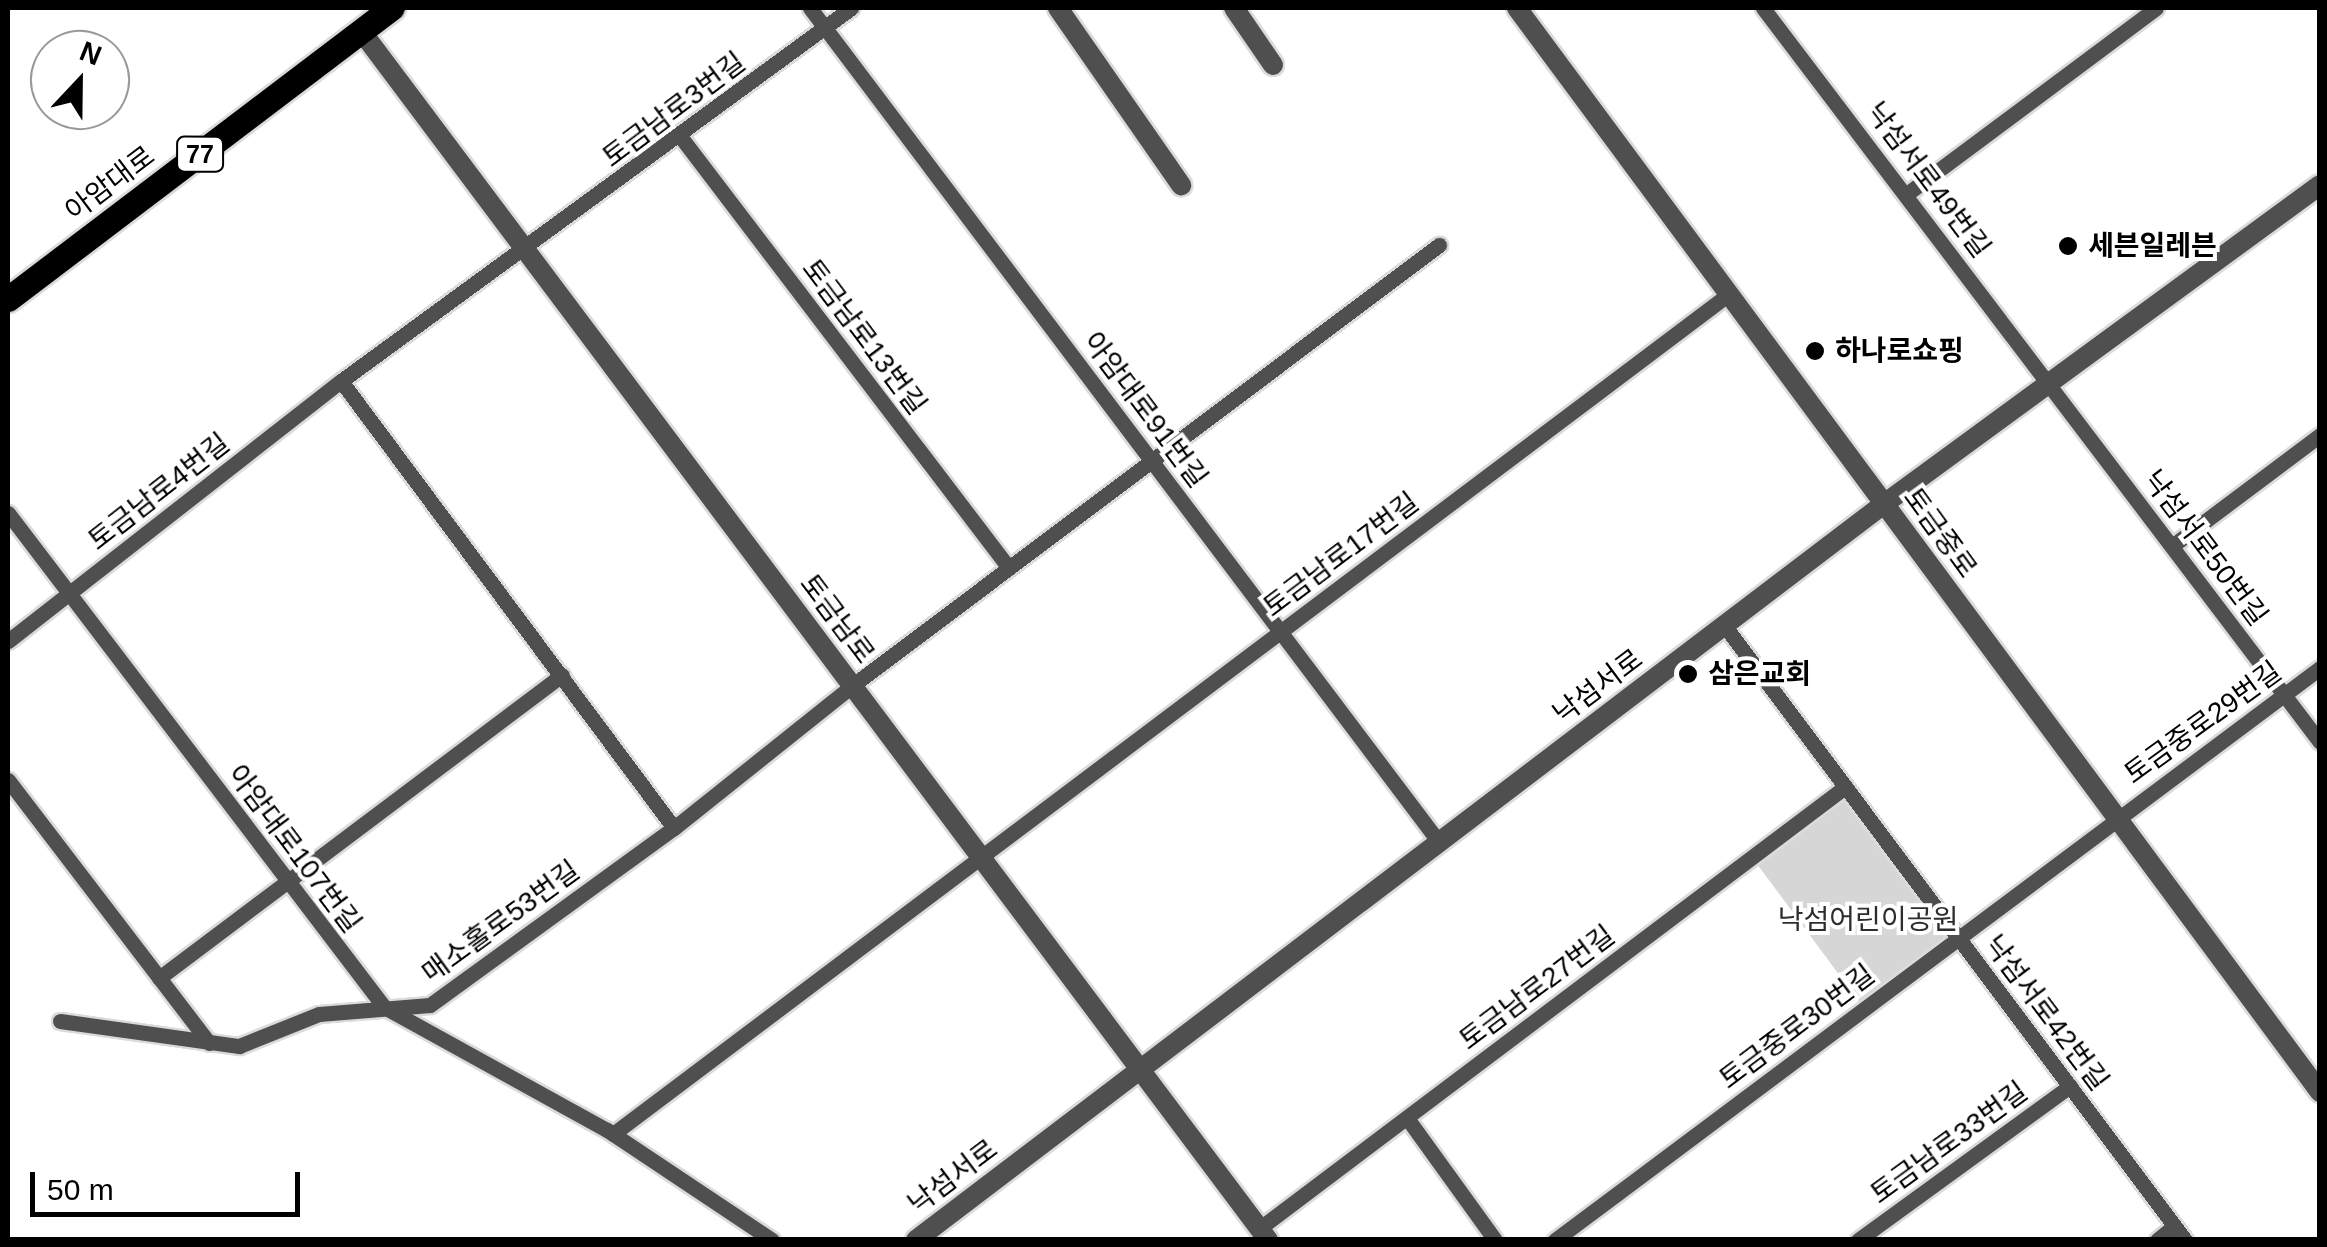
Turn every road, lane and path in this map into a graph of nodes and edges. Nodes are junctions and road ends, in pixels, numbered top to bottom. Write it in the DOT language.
graph roads {
  1 [pos="392,8"];
  2 [pos="810,8"];
  3 [pos="852,8"];
  4 [pos="1058,8"];
  5 [pos="1234,8"];
  6 [pos="1517,8"];
  7 [pos="1763,8"];
  8 [pos="2156,8"];
  9 [pos="826,27"];
  10 [pos="362,32"];
  11 [pos="1273,65"];
  12 [pos="680,136"];
  13 [pos="2320,184"];
  14 [pos="1182,185"];
  15 [pos="1908,193"];
  16 [pos="1439,245"];
  17 [pos="526,252"];
  18 [pos="1729,294"];
  19 [pos="8,299"];
  20 [pos="341,381"];
  21 [pos="2051,384"];
  22 [pos="2320,435"];
  23 [pos="1152,460"];
  24 [pos="1884,504"];
  25 [pos="8,513"];
  26 [pos="2172,546"];
  27 [pos="1009,568"];
  28 [pos="70,594"];
  29 [pos="1724,626"];
  30 [pos="1280,632"];
  31 [pos="8,641"];
  32 [pos="2320,668"];
  33 [pos="562,675"];
  34 [pos="853,685"];
  35 [pos="2284,695"];
  36 [pos="2320,742"];
  37 [pos="8,780"];
  38 [pos="1845,787"];
  39 [pos="2116,818"];
  40 [pos="674,828"];
  41 [pos="1439,842"];
  42 [pos="982,856"];
  43 [pos="287,883"];
  44 [pos="1958,937"];
  45 [pos="159,978"];
  46 [pos="384,1007"];
  47 [pos="60,1021"];
  48 [pos="209,1043"];
  49 [pos="1142,1068"];
  50 [pos="2070,1086"];
  51 [pos="2320,1092"];
  52 [pos="1407,1118"];
  53 [pos="613,1134"];
  54 [pos="2179,1233"];
  55 [pos="1264,1234"];
  56 [pos="772,1240"];
  57 [pos="916,1240"];
  58 [pos="1495,1240"];
  59 [pos="1555,1240"];
  60 [pos="1858,1240"];
  61 [pos="2156,1240"];
  1 -- 10 [label="main road, 아암대로 / 77"];
  2 -- 9 [label="lane, 아암대로91번길"];
  3 -- 9 [label="lane, 토금남로3번길"];
  4 -- 14 [label="street"];
  5 -- 11 [label="street"];
  6 -- 18 [label="street, 토금중로"];
  7 -- 15 [label="lane, 낙섬서로49번길"];
  8 -- 15 [label="lane"];
  9 -- 12 [label="lane, 토금남로3번길"];
  9 -- 23 [label="lane, 아암대로91번길"];
  10 -- 17 [label="street, 토금남로"];
  10 -- 19 [label="main road, 아암대로 / 77"];
  12 -- 17 [label="lane, 토금남로3번길"];
  12 -- 27 [label="lane, 토금남로13번길"];
  13 -- 21 [label="street, 낙섬서로"];
  15 -- 21 [label="lane, 낙섬서로49번길"];
  16 -- 23 [label="lane"];
  17 -- 20 [label="lane, 토금남로4번길"];
  17 -- 34 [label="street, 토금남로"];
  18 -- 24 [label="street, 토금중로"];
  18 -- 30 [label="lane, 토금남로17번길"];
  20 -- 28 [label="lane, 토금남로4번길"];
  20 -- 33 [label="lane"];
  21 -- 24 [label="street, 낙섬서로"];
  21 -- 26 [label="lane, 낙섬서로50번길"];
  22 -- 26 [label="lane"];
  23 -- 27 [label="lane"];
  23 -- 30 [label="lane, 아암대로91번길"];
  24 -- 29 [label="street, 낙섬서로"];
  24 -- 39 [label="street, 토금중로"];
  25 -- 28 [label="lane, 아암대로107번길"];
  26 -- 35 [label="lane, 낙섬서로50번길"];
  27 -- 34 [label="lane"];
  28 -- 31 [label="lane, 토금남로4번길"];
  28 -- 43 [label="lane, 아암대로107번길"];
  29 -- 38 [label="lane, 낙섬서로42번길"];
  29 -- 41 [label="street, 낙섬서로"];
  30 -- 41 [label="lane, 아암대로91번길"];
  30 -- 42 [label="lane, 토금남로17번길"];
  32 -- 35 [label="lane, 토금중로29번길"];
  33 -- 40 [label="lane"];
  33 -- 43 [label="lane"];
  34 -- 40 [label="lane, 매소홀로53번길"];
  34 -- 42 [label="street, 토금남로"];
  35 -- 36 [label="lane, 낙섬서로50번길"];
  35 -- 39 [label="lane, 토금중로29번길"];
  37 -- 45 [label="lane"];
  38 -- 44 [label="lane, 낙섬서로42번길"];
  38 -- 52 [label="lane, 토금남로27번길"];
  39 -- 44 [label="lane, 토금중로30번길"];
  39 -- 51 [label="street, 토금중로"];
  40 -- 46 [label="lane, 매소홀로53번길"];
  41 -- 49 [label="street, 낙섬서로"];
  42 -- 49 [label="street, 토금남로"];
  42 -- 53 [label="lane"];
  43 -- 45 [label="lane"];
  43 -- 46 [label="lane, 아암대로107번길"];
  44 -- 50 [label="lane, 낙섬서로42번길"];
  44 -- 59 [label="lane, 토금중로30번길"];
  45 -- 48 [label="lane"];
  46 -- 48 [label="lane, 매소홀로53번길"];
  46 -- 53 [label="lane, 아암대로107번길"];
  47 -- 48 [label="lane, 매소홀로53번길"];
  49 -- 55 [label="street, 토금남로"];
  49 -- 57 [label="street, 낙섬서로"];
  50 -- 54 [label="lane, 낙섬서로42번길"];
  50 -- 60 [label="lane, 토금남로33번길"];
  52 -- 55 [label="lane, 토금남로27번길"];
  52 -- 58 [label="lane"];
  53 -- 56 [label="lane, 아암대로107번길"];
  54 -- 61 [label="lane"];
}
